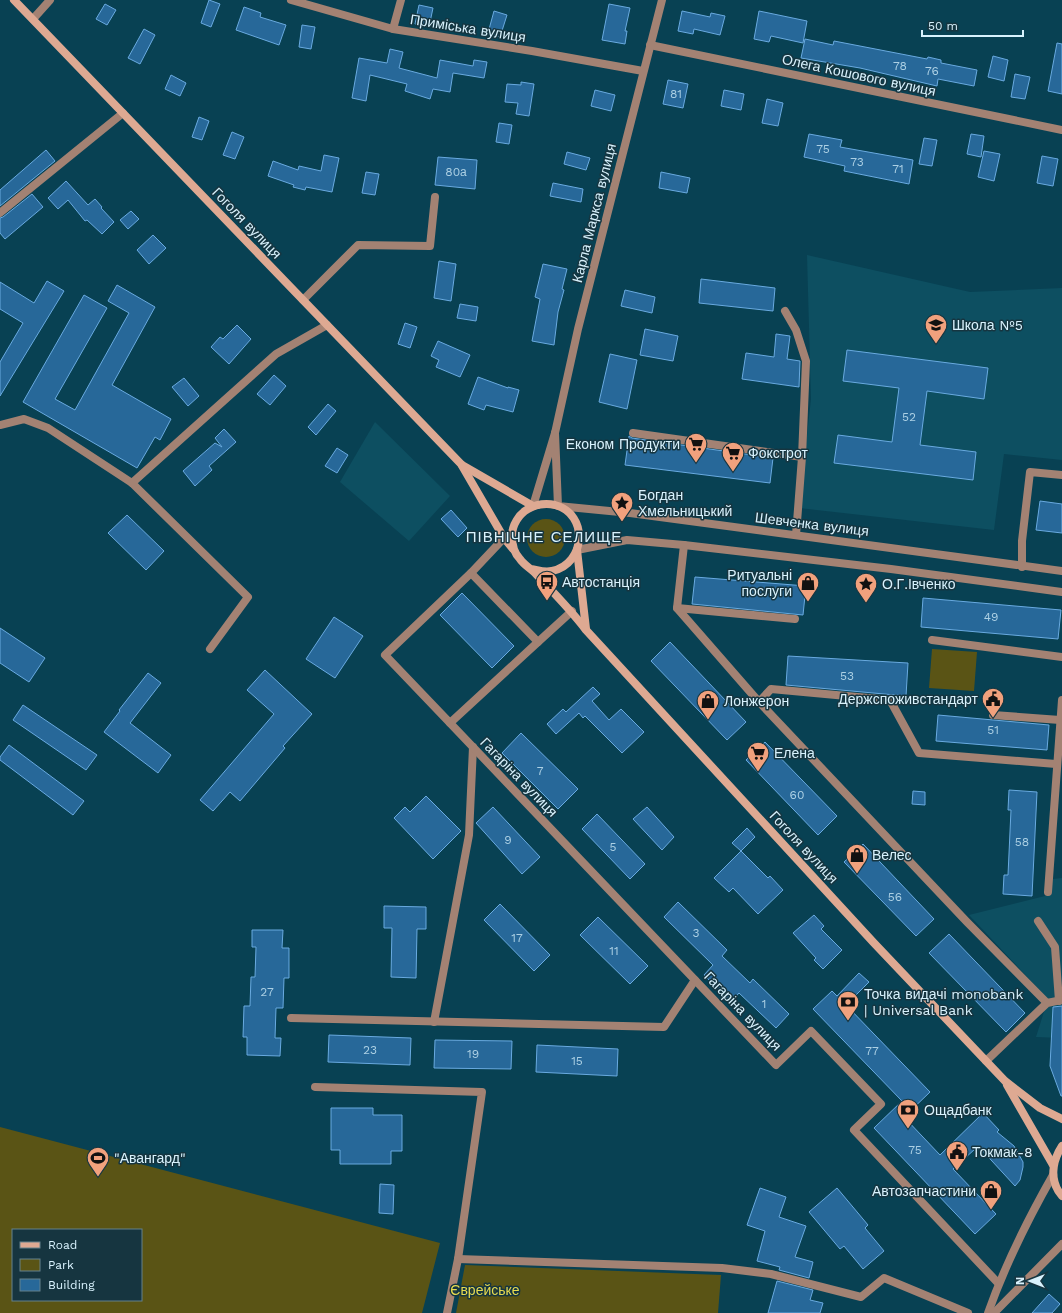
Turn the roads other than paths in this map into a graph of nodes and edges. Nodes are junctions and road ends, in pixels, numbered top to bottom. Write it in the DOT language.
graph roads {
  1 [pos="14,0"];
  2 [pos="50,0"];
  3 [pos="292,0"];
  4 [pos="402,0"];
  5 [pos="662,0"];
  6 [pos="33,19"];
  7 [pos="392,29"];
  8 [pos="650,45"];
  9 [pos="643,71"];
  10 [pos="123,113"];
  11 [pos="1062,130"];
  12 [pos="436,197"];
  13 [pos="0,213"];
  14 [pos="303,300"];
  15 [pos="785,311"];
  16 [pos="327,325"];
  17 [pos="2,424"];
  18 [pos="0,432"];
  19 [pos="555,433"];
  20 [pos="633,433"];
  21 [pos="802,457"];
  22 [pos="461,464"];
  23 [pos="1062,475"];
  24 [pos="132,483"];
  25 [pos="533,506"];
  26 [pos="558,506"];
  27 [pos="796,535"];
  28 [pos="504,538"];
  29 [pos="684,545"];
  30 [pos="577,550"];
  31 [pos="515,551"];
  32 [pos="1022,567"];
  33 [pos="531,568"];
  34 [pos="1062,572"];
  35 [pos="472,573"];
  36 [pos="1062,592"];
  37 [pos="677,608"];
  38 [pos="572,611"];
  39 [pos="795,620"];
  40 [pos="586,630"];
  41 [pos="932,640"];
  42 [pos="538,642"];
  43 [pos="210,650"];
  44 [pos="1062,657"];
  45 [pos="1062,700"];
  46 [pos="759,702"];
  47 [pos="993,715"];
  48 [pos="1060,720"];
  49 [pos="450,723"];
  50 [pos="473,747"];
  51 [pos="1056,764"];
  52 [pos="1048,892"];
  53 [pos="1038,921"];
  54 [pos="695,980"];
  55 [pos="1061,1000"];
  56 [pos="1047,1003"];
  57 [pos="291,1018"];
  58 [pos="434,1022"];
  59 [pos="986,1061"];
  60 [pos="1005,1081"];
  61 [pos="315,1087"];
  62 [pos="1062,1119"];
  63 [pos="1062,1146"];
  64 [pos="1053,1165"];
  65 [pos="1053,1175"];
  66 [pos="1062,1196"];
  67 [pos="1062,1244"];
  68 [pos="458,1259"];
  69 [pos="998,1283"];
  70 [pos="447,1313"];
  71 [pos="968,1313"];
  72 [pos="988,1313"];
  73 [pos="994,1313"];
  1 -- 6 [label="main road, Гоголя вулиця"];
  2 -- 6 [label="street"];
  3 -- 7 [label="street, Приміська вулиця"];
  4 -- 7 [label="street"];
  5 -- 8 [label="street, Карла Маркса вулиця"];
  6 -- 10 [label="main road, Гоголя вулиця"];
  7 -- 9 [label="street, Приміська вулиця"];
  8 -- 9 [label="street, Карла Маркса вулиця"];
  8 -- 11 [label="street, Олега Кошового вулиця"];
  9 -- 19 [label="street, Карла Маркса вулиця"];
  10 -- 13 [label="street"];
  10 -- 14 [label="main road, Гоголя вулиця"];
  12 -- 14 [label="street"];
  14 -- 16 [label="main road, Гоголя вулиця"];
  15 -- 21 [label="street"];
  16 -- 22 [label="main road, Гоголя вулиця"];
  16 -- 24 [label="street"];
  17 -- 18 [label="street"];
  17 -- 24 [label="street"];
  19 -- 25 [label="street, Карла Маркса вулиця"];
  19 -- 26 [label="street, Карла Маркса вулиця"];
  20 -- 21 [label="street"];
  21 -- 27 [label="street"];
  22 -- 25 [label="main road, Гоголя вулиця"];
  22 -- 28 [label="main road, Гоголя вулиця"];
  23 -- 32 [label="street"];
  24 -- 43 [label="street"];
  25 -- 26 [label="main road"];
  25 -- 31 [label="main road"];
  26 -- 27 [label="street, Шевченка вулиця"];
  26 -- 30 [label="main road"];
  27 -- 32 [label="street, Шевченка вулиця"];
  28 -- 31 [label="main road, Гоголя вулиця"];
  28 -- 35 [label="street"];
  29 -- 30 [label="street"];
  29 -- 36 [label="street"];
  29 -- 37 [label="street"];
  30 -- 33 [label="main road"];
  30 -- 40 [label="main road"];
  31 -- 33 [label="main road, Гоголя вулиця"];
  32 -- 34 [label="street, Шевченка вулиця"];
  33 -- 38 [label="main road, Гоголя вулиця"];
  35 -- 42 [label="street"];
  35 -- 49 [label="street, Гагаріна вулиця"];
  37 -- 39 [label="street"];
  37 -- 46 [label="street"];
  38 -- 40 [label="main road, Гоголя вулиця"];
  38 -- 42 [label="street"];
  40 -- 59 [label="main road, Гоголя вулиця"];
  41 -- 44 [label="street"];
  42 -- 49 [label="street"];
  45 -- 48 [label="street"];
  46 -- 51 [label="street"];
  46 -- 56 [label="street"];
  47 -- 48 [label="street"];
  48 -- 51 [label="street"];
  49 -- 50 [label="street, Гагаріна вулиця"];
  50 -- 54 [label="street, Гагаріна вулиця"];
  50 -- 58 [label="street"];
  51 -- 52 [label="street"];
  53 -- 55 [label="street"];
  54 -- 58 [label="street"];
  54 -- 69 [label="street, Гагаріна вулиця"];
  55 -- 56 [label="street"];
  56 -- 59 [label="street"];
  57 -- 58 [label="street"];
  59 -- 60 [label="main road, Гоголя вулиця"];
  60 -- 62 [label="main road, Гоголя вулиця"];
  60 -- 64 [label="main road, Гоголя вулиця"];
  61 -- 68 [label="street"];
  63 -- 64 [label="main road"];
  64 -- 65 [label="main road"];
  65 -- 66 [label="main road"];
  65 -- 69 [label="street"];
  67 -- 73 [label="street"];
  68 -- 70 [label="street"];
  68 -- 71 [label="street"];
  69 -- 72 [label="street"];
}
